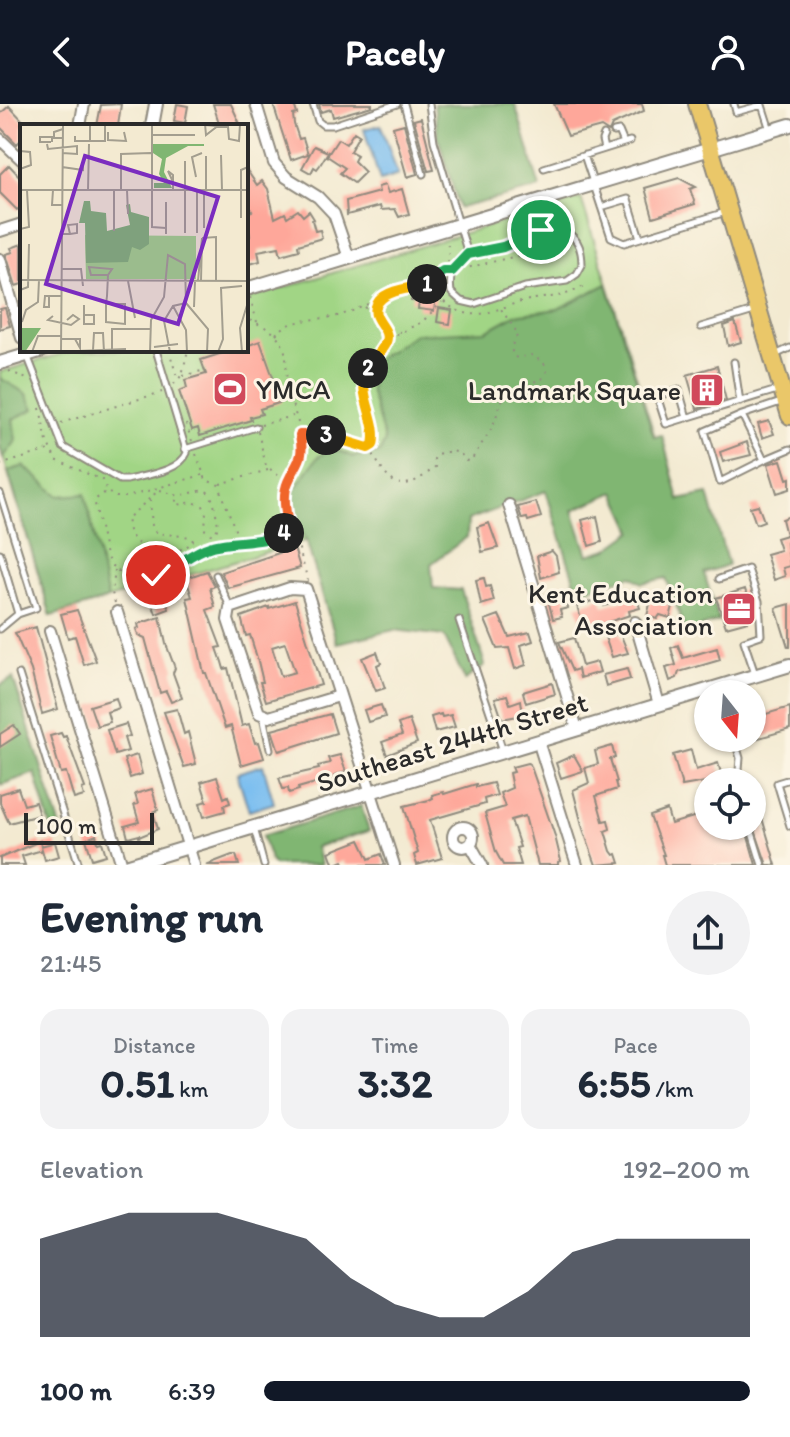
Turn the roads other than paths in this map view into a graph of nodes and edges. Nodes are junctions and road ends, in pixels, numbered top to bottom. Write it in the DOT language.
graph roads {
  1 [pos="84,104"];
  2 [pos="156,104"];
  3 [pos="256,104"];
  4 [pos="313,104"];
  5 [pos="397,104"];
  6 [pos="404,104"];
  7 [pos="429,104"];
  8 [pos="697,104"];
  9 [pos="734,104"];
  10 [pos="762,104"];
  11 [pos="80,124"];
  12 [pos="152,124"];
  13 [pos="790,125"];
  14 [pos="770,131"];
  15 [pos="614,132"];
  16 [pos="604,135"];
  17 [pos="0,139"];
  18 [pos="604,149"];
  19 [pos="711,149"];
  20 [pos="584,155"];
  21 [pos="20,158"];
  22 [pos="544,168"];
  23 [pos="423,174"];
  24 [pos="593,184"];
  25 [pos="601,207"];
  26 [pos="729,210"];
  27 [pos="20,225"];
  28 [pos="458,225"];
  29 [pos="0,231"];
  30 [pos="640,238"];
  31 [pos="468,254"];
  32 [pos="349,258"];
  33 [pos="0,259"];
  34 [pos="248,291"];
  35 [pos="759,310"];
  36 [pos="701,327"];
  37 [pos="20,331"];
  38 [pos="790,348"];
  39 [pos="26,352"];
  40 [pos="157,352"];
  41 [pos="772,356"];
  42 [pos="734,362"];
  43 [pos="0,365"];
  44 [pos="740,402"];
  45 [pos="786,402"];
  46 [pos="742,415"];
  47 [pos="687,418"];
  48 [pos="256,427"];
  49 [pos="185,449"];
  50 [pos="790,449"];
  51 [pos="764,460"];
  52 [pos="0,493"];
  53 [pos="509,505"];
  54 [pos="0,553"];
  55 [pos="216,575"];
  56 [pos="719,579"];
  57 [pos="230,608"];
  58 [pos="117,612"];
  59 [pos="18,614"];
  60 [pos="459,620"];
  61 [pos="635,622"];
  62 [pos="0,629"];
  63 [pos="50,631"];
  64 [pos="790,665"];
  65 [pos="19,674"];
  66 [pos="755,675"];
  67 [pos="743,680"];
  68 [pos="339,696"];
  69 [pos="694,696"];
  70 [pos="659,704"];
  71 [pos="263,716"];
  72 [pos="577,729"];
  73 [pos="538,741"];
  74 [pos="270,749"];
  75 [pos="503,752"];
  76 [pos="790,779"];
  77 [pos="370,792"];
  78 [pos="790,826"];
  79 [pos="254,827"];
  80 [pos="754,840"];
  81 [pos="470,844"];
  82 [pos="189,847"];
  83 [pos="79,865"];
  84 [pos="122,865"];
  85 [pos="129,865"];
  86 [pos="194,865"];
  87 [pos="264,865"];
  88 [pos="394,865"];
  89 [pos="482,865"];
  90 [pos="577,865"];
  91 [pos="762,865"];
  1 -- 11 [label="street"];
  2 -- 12 [label="street"];
  3 -- 32 [label="street"];
  4 -- 5 [label="lane"];
  6 -- 23 [label="lane"];
  7 -- 28 [label="lane"];
  8 -- 19 [label="main road"];
  9 -- 10 [label="lane"];
  10 -- 14 [label="lane"];
  13 -- 14 [label="street"];
  14 -- 19 [label="street"];
  15 -- 18 [label="lane"];
  16 -- 18 [label="lane"];
  17 -- 21 [label="street"];
  18 -- 20 [label="lane"];
  19 -- 24 [label="street"];
  19 -- 26 [label="main road"];
  20 -- 22 [label="lane"];
  20 -- 24 [label="lane"];
  24 -- 25 [label="lane"];
  24 -- 28 [label="street"];
  25 -- 30 [label="lane"];
  25 -- 30 [label="lane"];
  26 -- 30 [label="lane"];
  26 -- 35 [label="main road"];
  27 -- 29 [label="street"];
  28 -- 31 [label="lane"];
  28 -- 32 [label="street"];
  31 -- 31 [label="lane"];
  32 -- 34 [label="street"];
  33 -- 37 [label="street"];
  35 -- 36 [label="lane"];
  35 -- 41 [label="main road"];
  38 -- 41 [label="lane"];
  39 -- 43 [label="street"];
  39 -- 49 [label="lane"];
  40 -- 49 [label="lane"];
  41 -- 45 [label="main road"];
  42 -- 44 [label="lane"];
  44 -- 45 [label="lane"];
  44 -- 47 [label="lane"];
  45 -- 46 [label="lane"];
  46 -- 51 [label="lane"];
  46 -- 51 [label="lane"];
  47 -- 47 [label="lane"];
  48 -- 49 [label="lane"];
  50 -- 51 [label="lane"];
  52 -- 59 [label="lane"];
  53 -- 72 [label="street"];
  54 -- 59 [label="lane"];
  55 -- 57 [label="lane"];
  56 -- 66 [label="lane"];
  57 -- 68 [label="street"];
  57 -- 71 [label="street"];
  58 -- 82 [label="street"];
  59 -- 62 [label="lane"];
  60 -- 75 [label="lane"];
  61 -- 70 [label="street"];
  63 -- 84 [label="street"];
  64 -- 66 [label="street, Southeast 244th Street"];
  65 -- 83 [label="lane"];
  66 -- 67 [label="street, Southeast 244th Street"];
  68 -- 71 [label="street"];
  68 -- 77 [label="street"];
  69 -- 70 [label="street, Southeast 244th Street"];
  70 -- 72 [label="street, Southeast 244th Street"];
  71 -- 74 [label="lane"];
  72 -- 73 [label="street, Southeast 244th Street"];
  73 -- 75 [label="street, Southeast 244th Street"];
  73 -- 90 [label="street"];
  75 -- 77 [label="street, Southeast 244th Street"];
  76 -- 78 [label="lane"];
  77 -- 79 [label="street, Southeast 244th Street"];
  77 -- 88 [label="street"];
  79 -- 82 [label="street, Southeast 244th Street"];
  79 -- 87 [label="lane"];
  80 -- 91 [label="lane"];
  81 -- 89 [label="street"];
  82 -- 85 [label="street, Southeast 244th Street"];
  82 -- 86 [label="street"];
}
